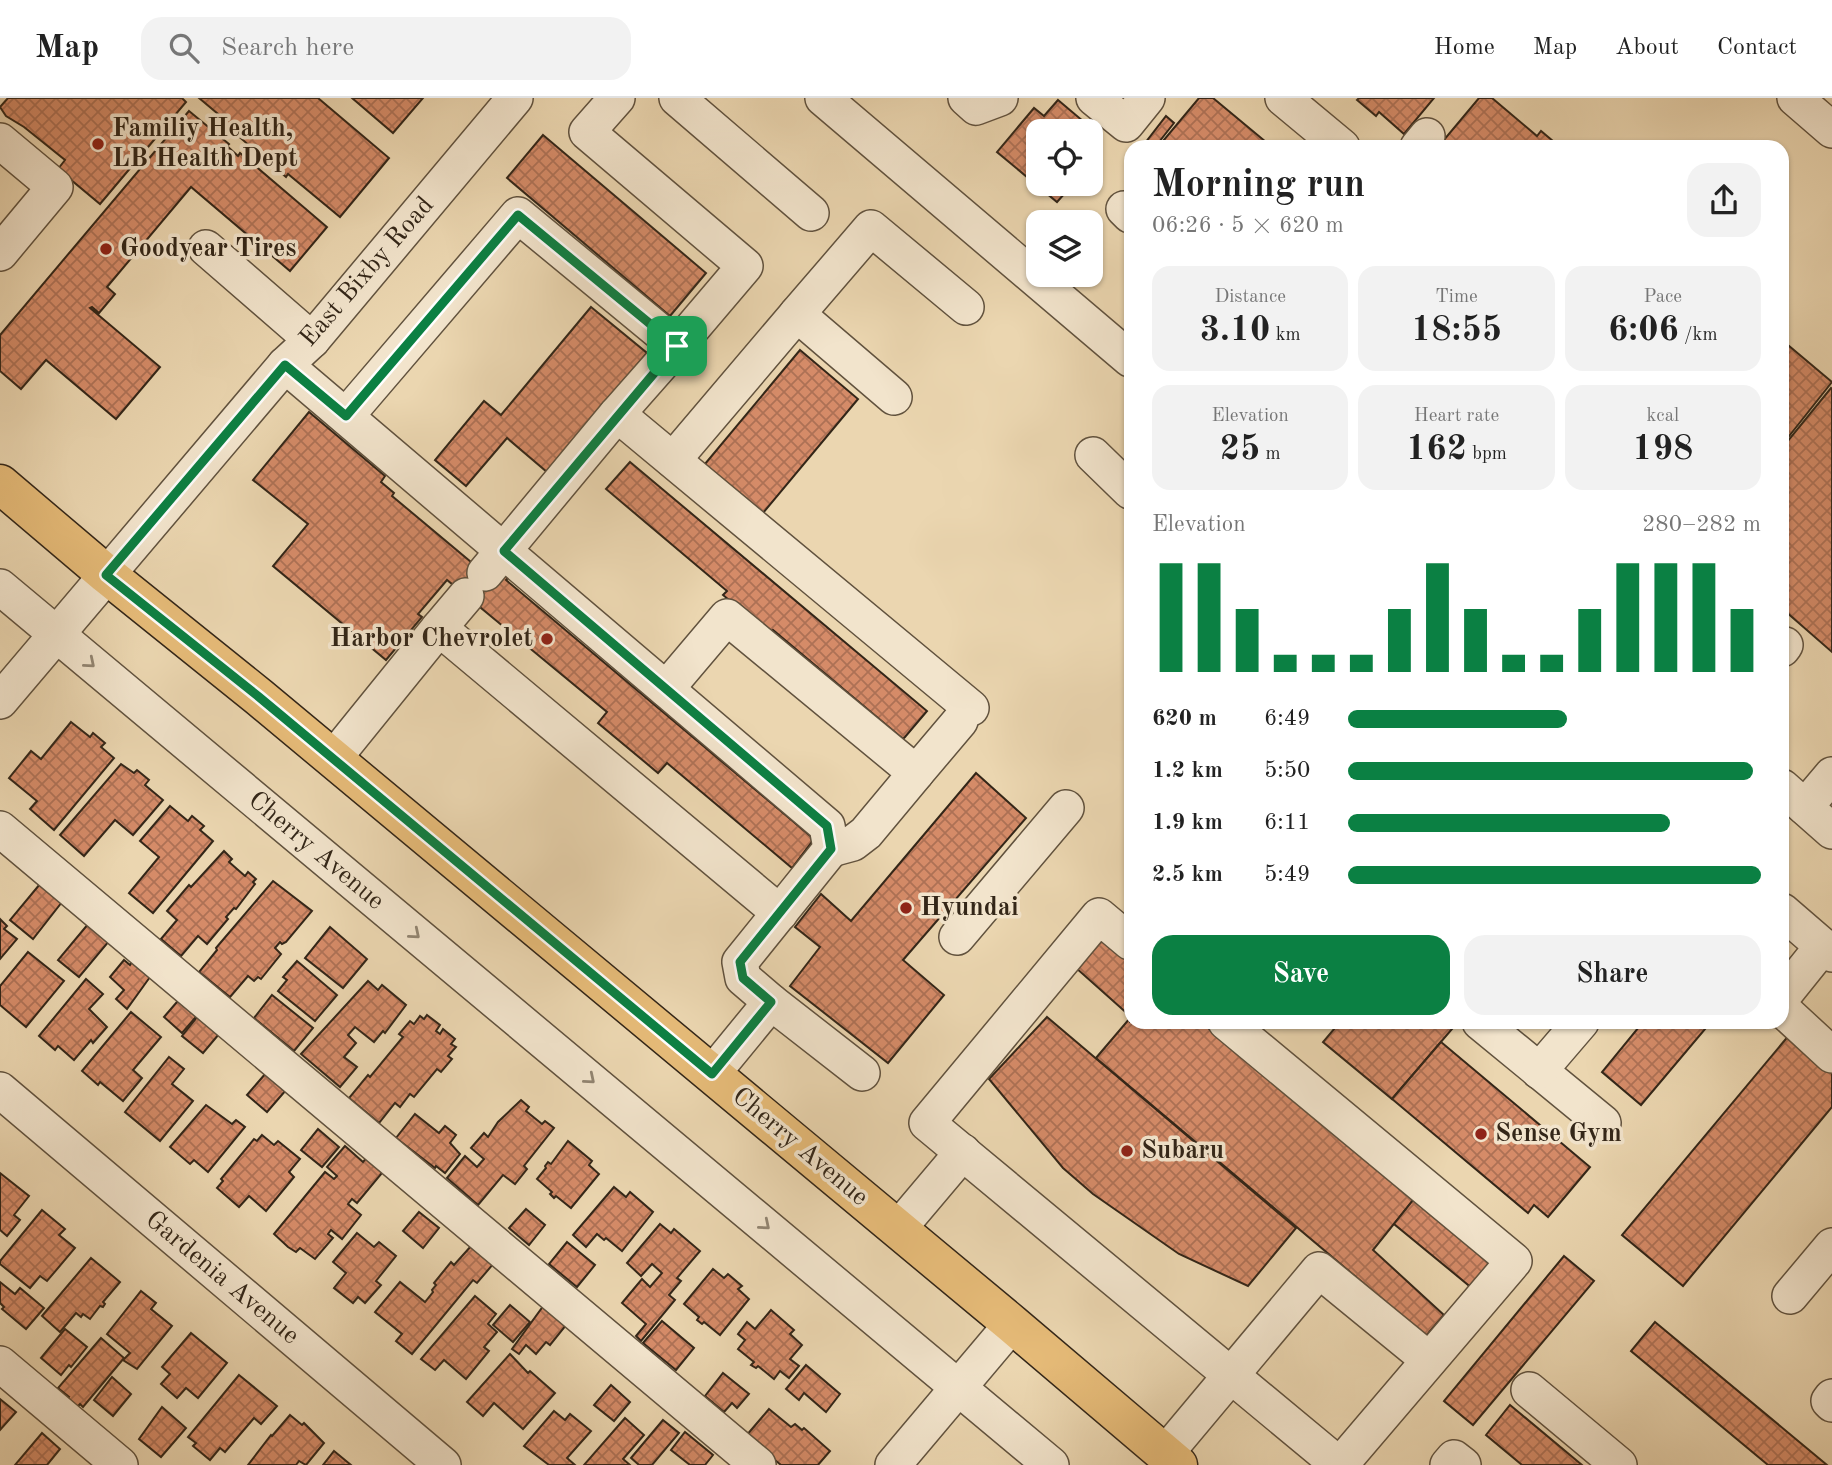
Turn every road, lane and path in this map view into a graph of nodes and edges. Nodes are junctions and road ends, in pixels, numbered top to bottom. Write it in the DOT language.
graph roads {
  1 [pos="515,98"];
  2 [pos="617,98"];
  3 [pos="677,98"];
  4 [pos="823,98"];
  5 [pos="966,98"];
  6 [pos="1000,98"];
  7 [pos="1094,98"];
  8 [pos="1283,98"];
  9 [pos="1794,98"];
  10 [pos="1137,111"];
  11 [pos="1832,130"];
  12 [pos="1334,140"];
  13 [pos="0,141"];
  14 [pos="811,213"];
  15 [pos="206,248"];
  16 [pos="0,253"];
  17 [pos="966,307"];
  18 [pos="797,314"];
  19 [pos="312,340"];
  20 [pos="677,346"];
  21 [pos="1124,354"];
  22 [pos="285,365"];
  23 [pos="894,397"];
  24 [pos="617,414"];
  25 [pos="346,416"];
  26 [pos="1093,455"];
  27 [pos="673,460"];
  28 [pos="0,484"];
  29 [pos="1124,485"];
  30 [pos="485,574"];
  31 [pos="106,575"];
  32 [pos="0,587"];
  33 [pos="439,628"];
  34 [pos="57,635"];
  35 [pos="667,689"];
  36 [pos="0,701"];
  37 [pos="333,759"];
  38 [pos="916,773"];
  39 [pos="1832,775"];
  40 [pos="1793,797"];
  41 [pos="1066,808"];
  42 [pos="0,829"];
  43 [pos="1832,831"];
  44 [pos="831,849"];
  45 [pos="780,913"];
  46 [pos="1789,916"];
  47 [pos="957,937"];
  48 [pos="1124,937"];
  49 [pos="1826,940"];
  50 [pos="1789,989"];
  51 [pos="771,1002"];
  52 [pos="1789,1015"];
  53 [pos="1234,1029"];
  54 [pos="1488,1029"];
  55 [pos="1575,1029"];
  56 [pos="1832,1055"];
  57 [pos="1539,1071"];
  58 [pos="862,1073"];
  59 [pos="712,1074"];
  60 [pos="0,1090"];
  61 [pos="1603,1123"];
  62 [pos="963,1152"];
  63 [pos="898,1229"];
  64 [pos="1832,1246"];
  65 [pos="1790,1296"];
  66 [pos="1012,1324"];
  67 [pos="1429,1360"];
  68 [pos="0,1364"];
  69 [pos="1232,1376"];
  70 [pos="959,1387"];
  71 [pos="1529,1390"];
  72 [pos="1832,1397"];
  73 [pos="1832,1404"];
  74 [pos="1171,1459"];
  75 [pos="120,1465"];
  76 [pos="443,1465"];
  77 [pos="758,1465"];
  78 [pos="893,1465"];
  79 [pos="1051,1465"];
  80 [pos="1340,1465"];
  81 [pos="1448,1465"];
  82 [pos="1463,1465"];
  83 [pos="1619,1465"];
  1 -- 19 [label="street, East Bixby Road"];
  2 -- 20 [label="street"];
  3 -- 14 [label="street"];
  4 -- 21 [label="street"];
  5 -- 6 [label="street"];
  7 -- 10 [label="street"];
  8 -- 12 [label="street"];
  9 -- 11 [label="street"];
  13 -- 16 [label="street"];
  15 -- 19 [label="street"];
  17 -- 18 [label="street"];
  18 -- 23 [label="street"];
  18 -- 27 [label="street"];
  19 -- 22 [label="street, East Bixby Road"];
  20 -- 24 [label="street"];
  20 -- 25 [label="street"];
  22 -- 25 [label="street"];
  22 -- 31 [label="street, East Bixby Road"];
  24 -- 27 [label="street"];
  24 -- 30 [label="street"];
  25 -- 30 [label="street"];
  26 -- 29 [label="street"];
  27 -- 38 [label="street"];
  28 -- 31 [label="main road, Cherry Avenue"];
  30 -- 33 [label="street"];
  30 -- 35 [label="street"];
  31 -- 34 [label="street, East Bixby Road"];
  31 -- 37 [label="main road, Cherry Avenue"];
  32 -- 34 [label="street, Cherry Avenue"];
  33 -- 37 [label="street"];
  33 -- 45 [label="street"];
  34 -- 36 [label="street, East Bixby Road"];
  34 -- 70 [label="street, Cherry Avenue, one-way"];
  35 -- 38 [label="street"];
  35 -- 44 [label="street"];
  37 -- 59 [label="main road, Cherry Avenue"];
  38 -- 44 [label="street"];
  39 -- 40 [label="street"];
  40 -- 43 [label="street"];
  41 -- 47 [label="street"];
  42 -- 77 [label="street"];
  44 -- 45 [label="street"];
  45 -- 51 [label="street"];
  46 -- 49 [label="street"];
  48 -- 62 [label="street"];
  49 -- 50 [label="street"];
  51 -- 58 [label="street"];
  51 -- 59 [label="street"];
  52 -- 56 [label="street"];
  53 -- 67 [label="street"];
  54 -- 57 [label="street"];
  55 -- 57 [label="street"];
  57 -- 61 [label="street"];
  59 -- 63 [label="main road, Cherry Avenue"];
  60 -- 76 [label="street, Gardenia Avenue"];
  62 -- 63 [label="street"];
  62 -- 69 [label="street"];
  63 -- 66 [label="main road, Cherry Avenue"];
  64 -- 65 [label="street"];
  66 -- 70 [label="street"];
  66 -- 74 [label="main road, Cherry Avenue"];
  67 -- 69 [label="street"];
  67 -- 80 [label="street"];
  68 -- 75 [label="street"];
  69 -- 74 [label="street"];
  69 -- 80 [label="street"];
  70 -- 78 [label="street"];
  70 -- 79 [label="street, Cherry Avenue"];
  71 -- 83 [label="street"];
  72 -- 73 [label="street"];
  81 -- 82 [label="street"];
}
